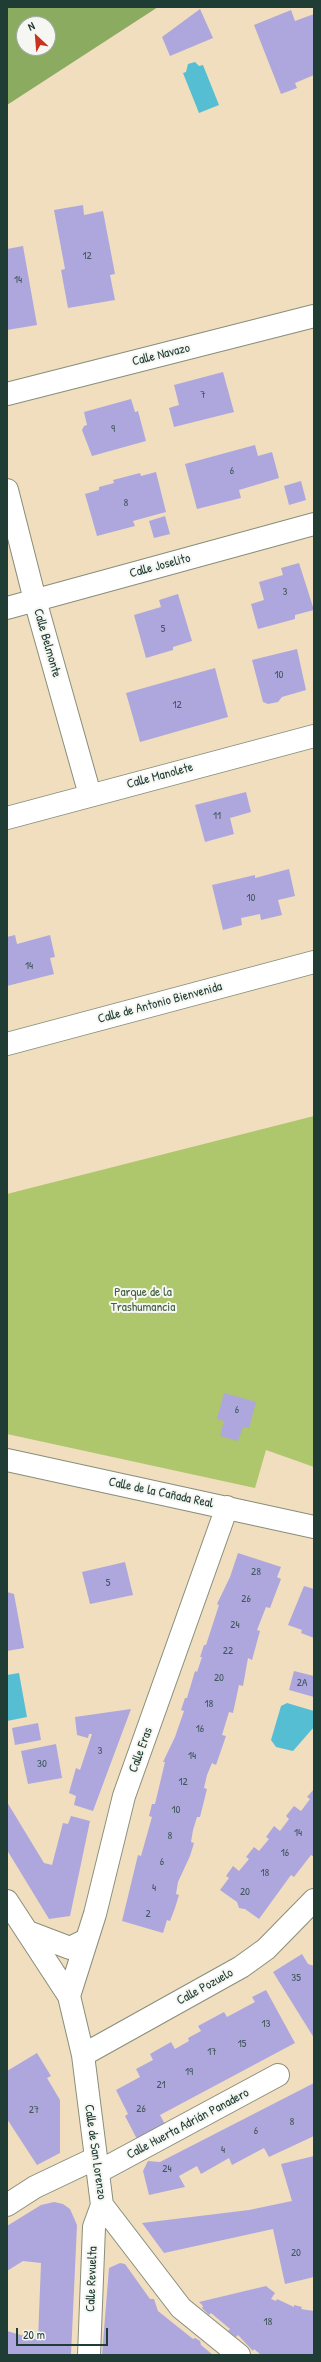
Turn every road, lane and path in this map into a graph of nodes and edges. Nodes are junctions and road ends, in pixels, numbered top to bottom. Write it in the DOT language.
graph roads {
  1 [pos="314,316"];
  2 [pos="7,394"];
  3 [pos="7,490"];
  4 [pos="314,524"];
  5 [pos="35,600"];
  6 [pos="7,608"];
  7 [pos="314,736"];
  8 [pos="90,795"];
  9 [pos="7,818"];
  10 [pos="314,962"];
  11 [pos="7,1044"];
  12 [pos="7,1460"];
  13 [pos="228,1507"];
  14 [pos="314,1526"];
  15 [pos="7,1901"];
  16 [pos="314,1901"];
  17 [pos="28,1932"];
  18 [pos="86,1940"];
  19 [pos="69,1996"];
  20 [pos="83,2055"];
  21 [pos="278,2075"];
  22 [pos="97,2165"];
  23 [pos="7,2205"];
  24 [pos="102,2205"];
  25 [pos="90,2355"];
  26 [pos="239,2355"];
  1 -- 2 [label="street, Calle Navazo"];
  3 -- 5 [label="street, Calle Belmonte"];
  4 -- 5 [label="street, Calle Joselito"];
  5 -- 6 [label="street, Calle Joselito"];
  5 -- 8 [label="street, Calle Belmonte"];
  7 -- 8 [label="street, Calle Manolete"];
  8 -- 9 [label="street, Calle Manolete"];
  10 -- 11 [label="street, Calle de Antonio Bienvenida"];
  12 -- 13 [label="street, Calle de la Cañada Real"];
  13 -- 14 [label="street, Calle de la Cañada Real"];
  13 -- 18 [label="street, Calle Eras"];
  15 -- 17 [label="street, Calle de San Lorenzo"];
  16 -- 20 [label="street, Calle Pozuelo"];
  17 -- 18 [label="street"];
  17 -- 19 [label="street, Calle de San Lorenzo"];
  18 -- 19 [label="street, Calle Eras"];
  19 -- 20 [label="street, Calle de San Lorenzo"];
  20 -- 22 [label="street, Calle de San Lorenzo"];
  21 -- 22 [label="street, Calle Huerta Adrián Panadero"];
  22 -- 23 [label="street, Calle Huerta Adrián Panadero"];
  22 -- 24 [label="street, Calle de San Lorenzo"];
  24 -- 25 [label="street, Calle Revuelta"];
  24 -- 26 [label="street, Calle de San Lorenzo"];
}
